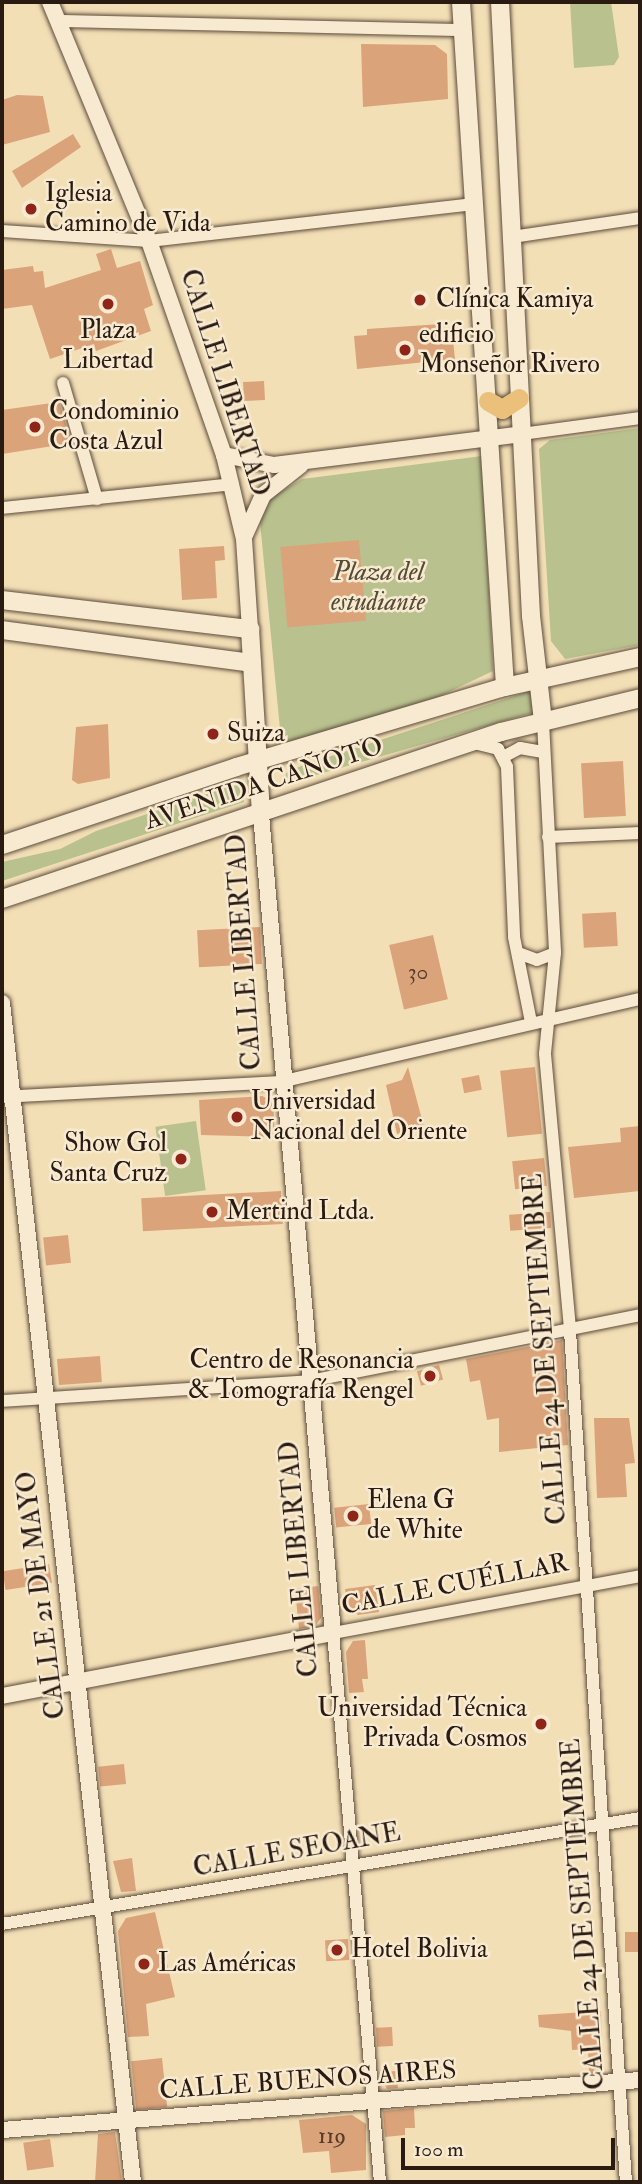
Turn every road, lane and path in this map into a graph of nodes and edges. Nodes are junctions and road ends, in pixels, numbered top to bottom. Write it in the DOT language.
graph roads {
  1 [pos="50,2"];
  2 [pos="461,2"];
  3 [pos="500,2"];
  4 [pos="58,20"];
  5 [pos="462,30"];
  6 [pos="472,204"];
  7 [pos="640,218"];
  8 [pos="2,230"];
  9 [pos="512,237"];
  10 [pos="149,241"];
  11 [pos="63,383"];
  12 [pos="519,398"];
  13 [pos="488,401"];
  14 [pos="640,418"];
  15 [pos="522,434"];
  16 [pos="491,438"];
  17 [pos="224,455"];
  18 [pos="310,461"];
  19 [pos="233,484"];
  20 [pos="97,499"];
  21 [pos="2,508"];
  22 [pos="244,539"];
  23 [pos="2,600"];
  24 [pos="222,629"];
  25 [pos="250,629"];
  26 [pos="2,630"];
  27 [pos="222,656"];
  28 [pos="640,657"];
  29 [pos="252,663"];
  30 [pos="539,678"];
  31 [pos="505,687"];
  32 [pos="640,698"];
  33 [pos="543,722"];
  34 [pos="470,742"];
  35 [pos="543,752"];
  36 [pos="505,756"];
  37 [pos="257,761"];
  38 [pos="261,815"];
  39 [pos="640,833"];
  40 [pos="548,836"];
  41 [pos="2,845"];
  42 [pos="2,899"];
  43 [pos="518,953"];
  44 [pos="555,953"];
  45 [pos="640,999"];
  46 [pos="2,1003"];
  47 [pos="547,1019"];
  48 [pos="531,1022"];
  49 [pos="280,1082"];
  50 [pos="7,1096"];
  51 [pos="640,1315"];
  52 [pos="570,1331"];
  53 [pos="310,1381"];
  54 [pos="44,1398"];
  55 [pos="2,1401"];
  56 [pos="640,1576"];
  57 [pos="586,1586"];
  58 [pos="333,1633"];
  59 [pos="76,1680"];
  60 [pos="2,1696"];
  61 [pos="640,1818"];
  62 [pos="601,1824"];
  63 [pos="352,1863"];
  64 [pos="104,1908"];
  65 [pos="2,1924"];
  66 [pos="640,2080"];
  67 [pos="618,2081"];
  68 [pos="373,2101"];
  69 [pos="126,2119"];
  70 [pos="2,2130"];
  71 [pos="133,2182"];
  72 [pos="380,2182"];
  73 [pos="626,2182"];
  1 -- 4 [label="street, CALLE LIBERTAD"];
  2 -- 5 [label="main road"];
  3 -- 9 [label="main road"];
  4 -- 5 [label="street"];
  4 -- 10 [label="street, CALLE LIBERTAD"];
  5 -- 6 [label="main road"];
  6 -- 10 [label="street"];
  6 -- 13 [label="main road"];
  7 -- 9 [label="street"];
  8 -- 10 [label="street"];
  9 -- 12 [label="main road"];
  10 -- 17 [label="street, CALLE LIBERTAD"];
  11 -- 20 [label="street"];
  12 -- 13 [label="main road"];
  12 -- 15 [label="main road"];
  13 -- 16 [label="main road"];
  14 -- 15 [label="street"];
  15 -- 16 [label="street"];
  15 -- 30 [label="main road"];
  16 -- 18 [label="street"];
  16 -- 31 [label="main road"];
  17 -- 18 [label="street"];
  17 -- 19 [label="street, CALLE LIBERTAD"];
  18 -- 22 [label="street"];
  19 -- 20 [label="street"];
  19 -- 22 [label="street, CALLE LIBERTAD"];
  20 -- 21 [label="street"];
  22 -- 25 [label="street, CALLE LIBERTAD"];
  23 -- 24 [label="main road"];
  24 -- 25 [label="main road"];
  24 -- 27 [label="main road"];
  25 -- 29 [label="main road, CALLE LIBERTAD"];
  26 -- 27 [label="main road"];
  27 -- 29 [label="main road"];
  28 -- 30 [label="main road, AVENIDA CAÑOTO"];
  29 -- 37 [label="main road, CALLE LIBERTAD"];
  30 -- 31 [label="main road, AVENIDA CAÑOTO"];
  30 -- 33 [label="main road"];
  31 -- 37 [label="main road, AVENIDA CAÑOTO"];
  32 -- 33 [label="main road, AVENIDA CAÑOTO"];
  33 -- 34 [label="main road, AVENIDA CAÑOTO"];
  33 -- 35 [label="street, CALLE 24 DE SEPTIEMBRE"];
  34 -- 36 [label="street"];
  34 -- 38 [label="main road, AVENIDA CAÑOTO"];
  35 -- 36 [label="street"];
  35 -- 40 [label="street, CALLE 24 DE SEPTIEMBRE"];
  36 -- 43 [label="street"];
  37 -- 38 [label="main road, CALLE LIBERTAD"];
  37 -- 41 [label="main road, AVENIDA CAÑOTO"];
  38 -- 42 [label="main road, AVENIDA CAÑOTO"];
  38 -- 49 [label="street, CALLE LIBERTAD"];
  39 -- 40 [label="street"];
  40 -- 44 [label="street, CALLE 24 DE SEPTIEMBRE"];
  43 -- 44 [label="street"];
  43 -- 48 [label="street"];
  44 -- 47 [label="street, CALLE 24 DE SEPTIEMBRE"];
  45 -- 47 [label="street"];
  46 -- 50 [label="street, CALLE 21 DE MAYO"];
  47 -- 48 [label="street"];
  47 -- 52 [label="street, CALLE 24 DE SEPTIEMBRE"];
  48 -- 49 [label="street"];
  49 -- 50 [label="street"];
  49 -- 53 [label="street, CALLE LIBERTAD"];
  50 -- 54 [label="street, CALLE 21 DE MAYO"];
  51 -- 52 [label="street"];
  52 -- 53 [label="street"];
  52 -- 57 [label="street, CALLE 24 DE SEPTIEMBRE"];
  53 -- 54 [label="street"];
  53 -- 58 [label="street, CALLE LIBERTAD"];
  54 -- 55 [label="street"];
  54 -- 59 [label="street, CALLE 21 DE MAYO"];
  56 -- 57 [label="street, CALLE CUÉLLAR"];
  57 -- 58 [label="street, CALLE CUÉLLAR"];
  57 -- 62 [label="street, CALLE 24 DE SEPTIEMBRE"];
  58 -- 59 [label="street, CALLE CUÉLLAR"];
  58 -- 63 [label="street, CALLE LIBERTAD"];
  59 -- 60 [label="street, CALLE CUÉLLAR"];
  59 -- 64 [label="street, CALLE 21 DE MAYO"];
  61 -- 62 [label="street, CALLE SEOANE"];
  62 -- 63 [label="street, CALLE SEOANE"];
  62 -- 67 [label="street, CALLE 24 DE SEPTIEMBRE"];
  63 -- 64 [label="street, CALLE SEOANE"];
  63 -- 68 [label="street, CALLE LIBERTAD"];
  64 -- 65 [label="street, CALLE SEOANE"];
  64 -- 69 [label="street, CALLE 21 DE MAYO"];
  66 -- 67 [label="street, CALLE BUENOS AIRES"];
  67 -- 68 [label="street, CALLE BUENOS AIRES"];
  67 -- 73 [label="street, CALLE 24 DE SEPTIEMBRE"];
  68 -- 69 [label="street, CALLE BUENOS AIRES"];
  68 -- 72 [label="street, CALLE LIBERTAD"];
  69 -- 70 [label="street, CALLE BUENOS AIRES"];
  69 -- 71 [label="street, CALLE 21 DE MAYO"];
}
